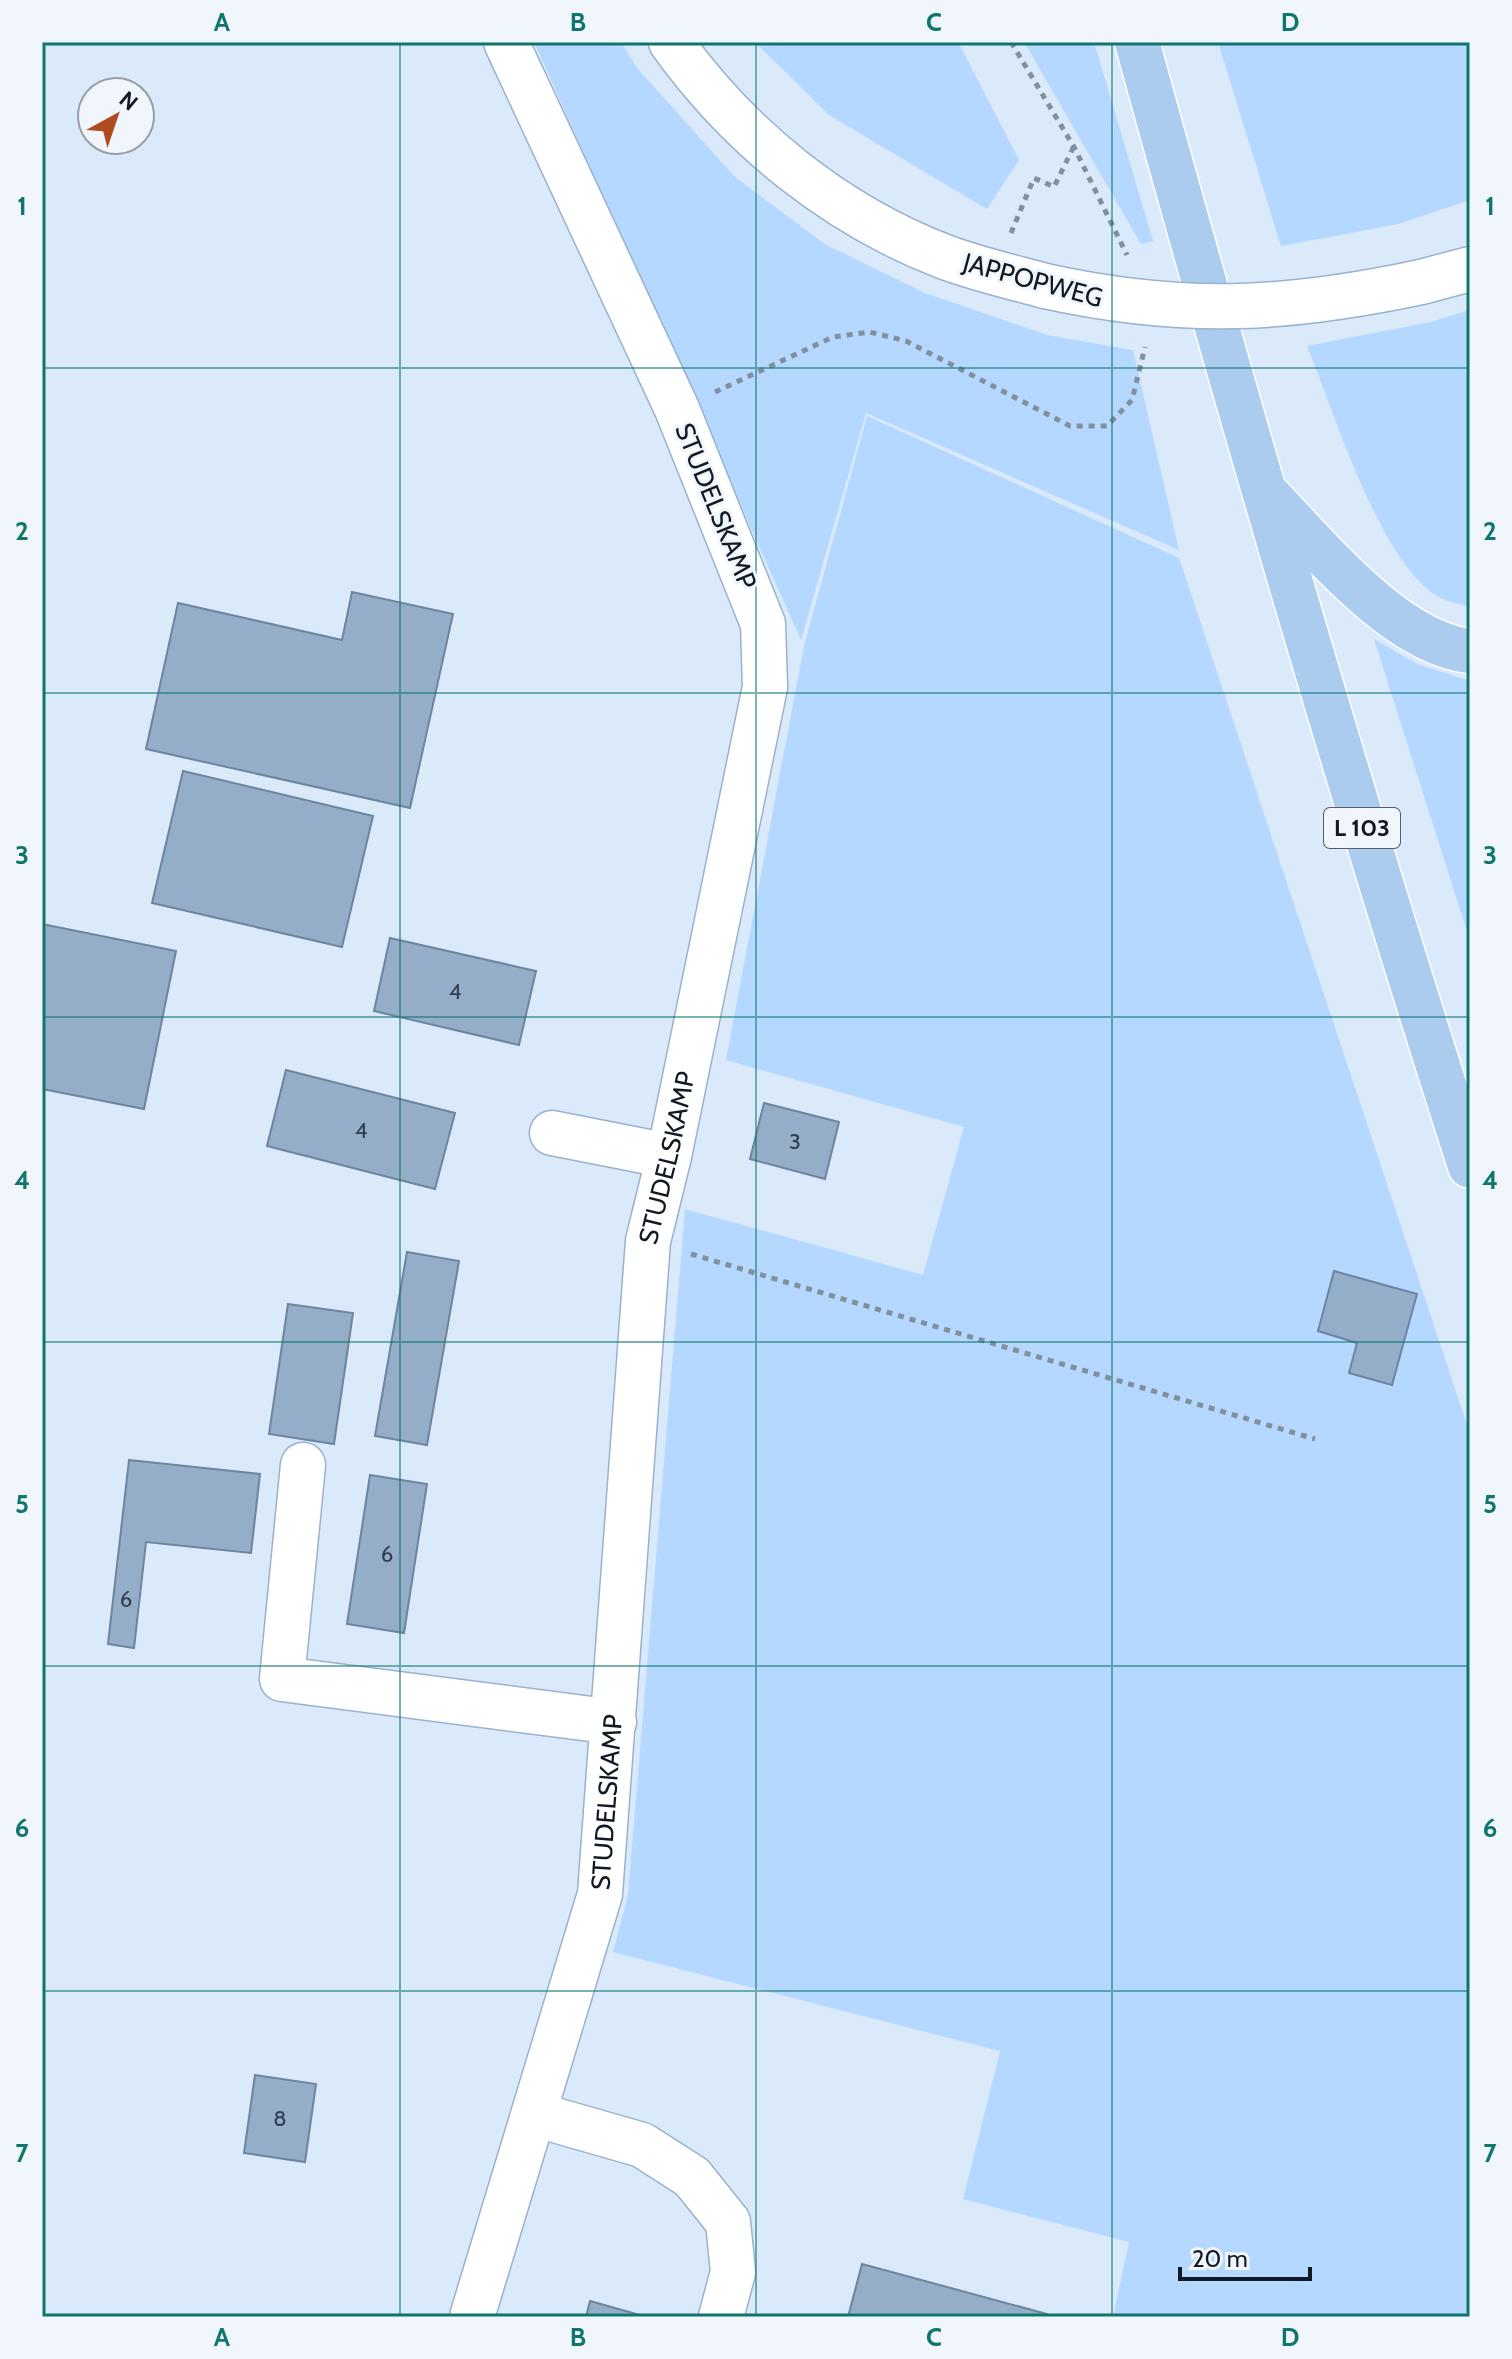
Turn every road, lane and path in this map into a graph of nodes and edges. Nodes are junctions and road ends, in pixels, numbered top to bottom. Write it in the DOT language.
graph roads {
  1 [pos="506,42"];
  2 [pos="671,42"];
  3 [pos="1137,42"];
  4 [pos="1074,147"];
  5 [pos="997,233"];
  6 [pos="1009,237"];
  7 [pos="1021,243"];
  8 [pos="1470,269"];
  9 [pos="1260,487"];
  10 [pos="1470,651"];
  11 [pos="552,1133"];
  12 [pos="669,1156"];
  13 [pos="1470,1166"];
  14 [pos="648,1241"];
  15 [pos="1315,1439"];
  16 [pos="303,1465"];
  17 [pos="614,1722"];
  18 [pos="534,2114"];
  19 [pos="472,2317"];
  20 [pos="721,2317"];
  1 -- 12 [label="street, STUDELSKAMP"];
  2 -- 8 [label="street, JAPPOPWEG, bridge"];
  3 -- 9 [label="main road, L 103"];
  4 -- 6 [label="path"];
  5 -- 6 [label="path"];
  6 -- 7 [label="path"];
  9 -- 10 [label="main road"];
  9 -- 13 [label="main road, L 103"];
  11 -- 12 [label="street"];
  12 -- 14 [label="street, STUDELSKAMP"];
  14 -- 15 [label="path"];
  14 -- 17 [label="street, STUDELSKAMP"];
  16 -- 17 [label="street"];
  17 -- 18 [label="street, STUDELSKAMP"];
  18 -- 19 [label="street, STUDELSKAMP"];
  18 -- 20 [label="street"];
}
